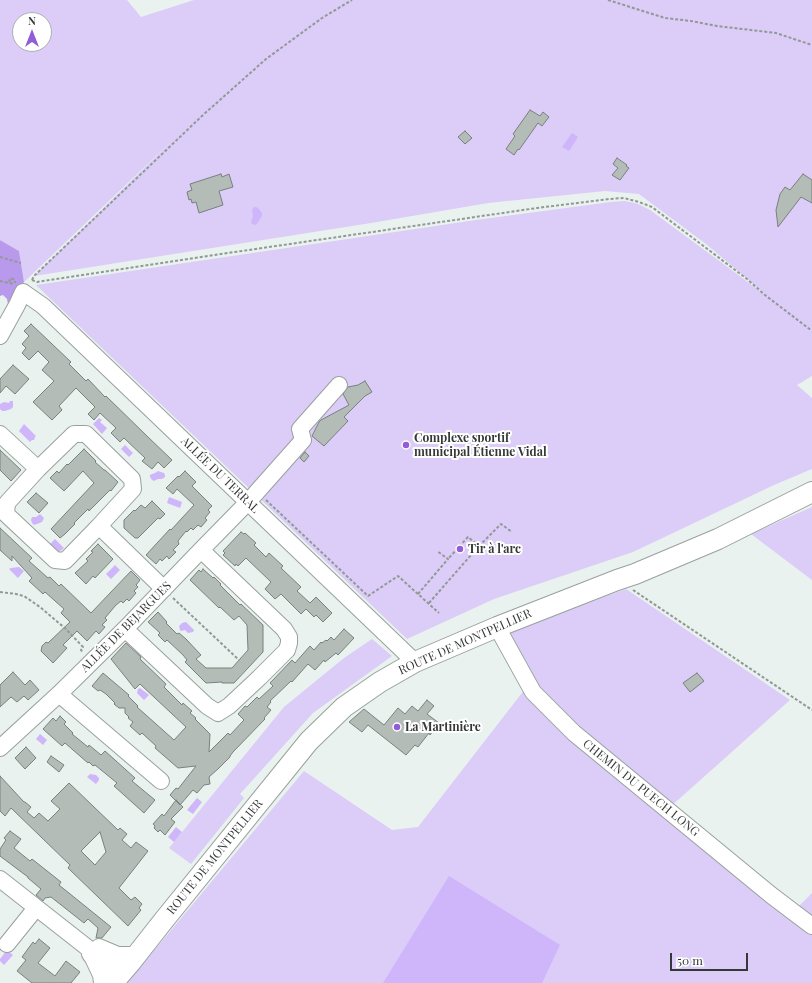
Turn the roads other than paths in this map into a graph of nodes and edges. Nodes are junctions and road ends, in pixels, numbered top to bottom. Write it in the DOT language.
graph roads {
  1 [pos="0,336"];
  2 [pos="339,385"];
  3 [pos="0,434"];
  4 [pos="38,469"];
  5 [pos="812,492"];
  6 [pos="253,497"];
  7 [pos="99,526"];
  8 [pos="201,550"];
  9 [pos="164,589"];
  10 [pos="497,627"];
  11 [pos="125,629"];
  12 [pos="415,662"];
  13 [pos="59,694"];
  14 [pos="0,748"];
  15 [pos="161,781"];
  16 [pos="0,879"];
  17 [pos="36,908"];
  18 [pos="812,926"];
  19 [pos="80,942"];
  20 [pos="7,944"];
  21 [pos="120,973"];
  1 -- 6 [label="street, ALLÉE DU TERRAL"];
  2 -- 6 [label="street, ALLÉE DE BEJARGUES"];
  3 -- 4 [label="street"];
  4 -- 7 [label="street"];
  4 -- 7 [label="street"];
  5 -- 10 [label="main road, ROUTE DE MONTPELLIER"];
  6 -- 8 [label="street, ALLÉE DE BEJARGUES"];
  6 -- 12 [label="street, ALLÉE DU TERRAL"];
  7 -- 9 [label="street"];
  8 -- 9 [label="street, ALLÉE DE BEJARGUES"];
  8 -- 11 [label="street"];
  9 -- 11 [label="street, ALLÉE DE BEJARGUES"];
  10 -- 12 [label="main road, ROUTE DE MONTPELLIER"];
  10 -- 18 [label="street, CHEMIN DU PUECH LONG"];
  11 -- 13 [label="street, ALLÉE DE BEJARGUES"];
  12 -- 21 [label="main road, ROUTE DE MONTPELLIER"];
  13 -- 14 [label="street, ALLÉE DE BEJARGUES"];
  13 -- 15 [label="street"];
  16 -- 17 [label="street"];
  17 -- 19 [label="street"];
  17 -- 20 [label="street"];
  19 -- 21 [label="street"];
  19 -- 21 [label="street"];
}
